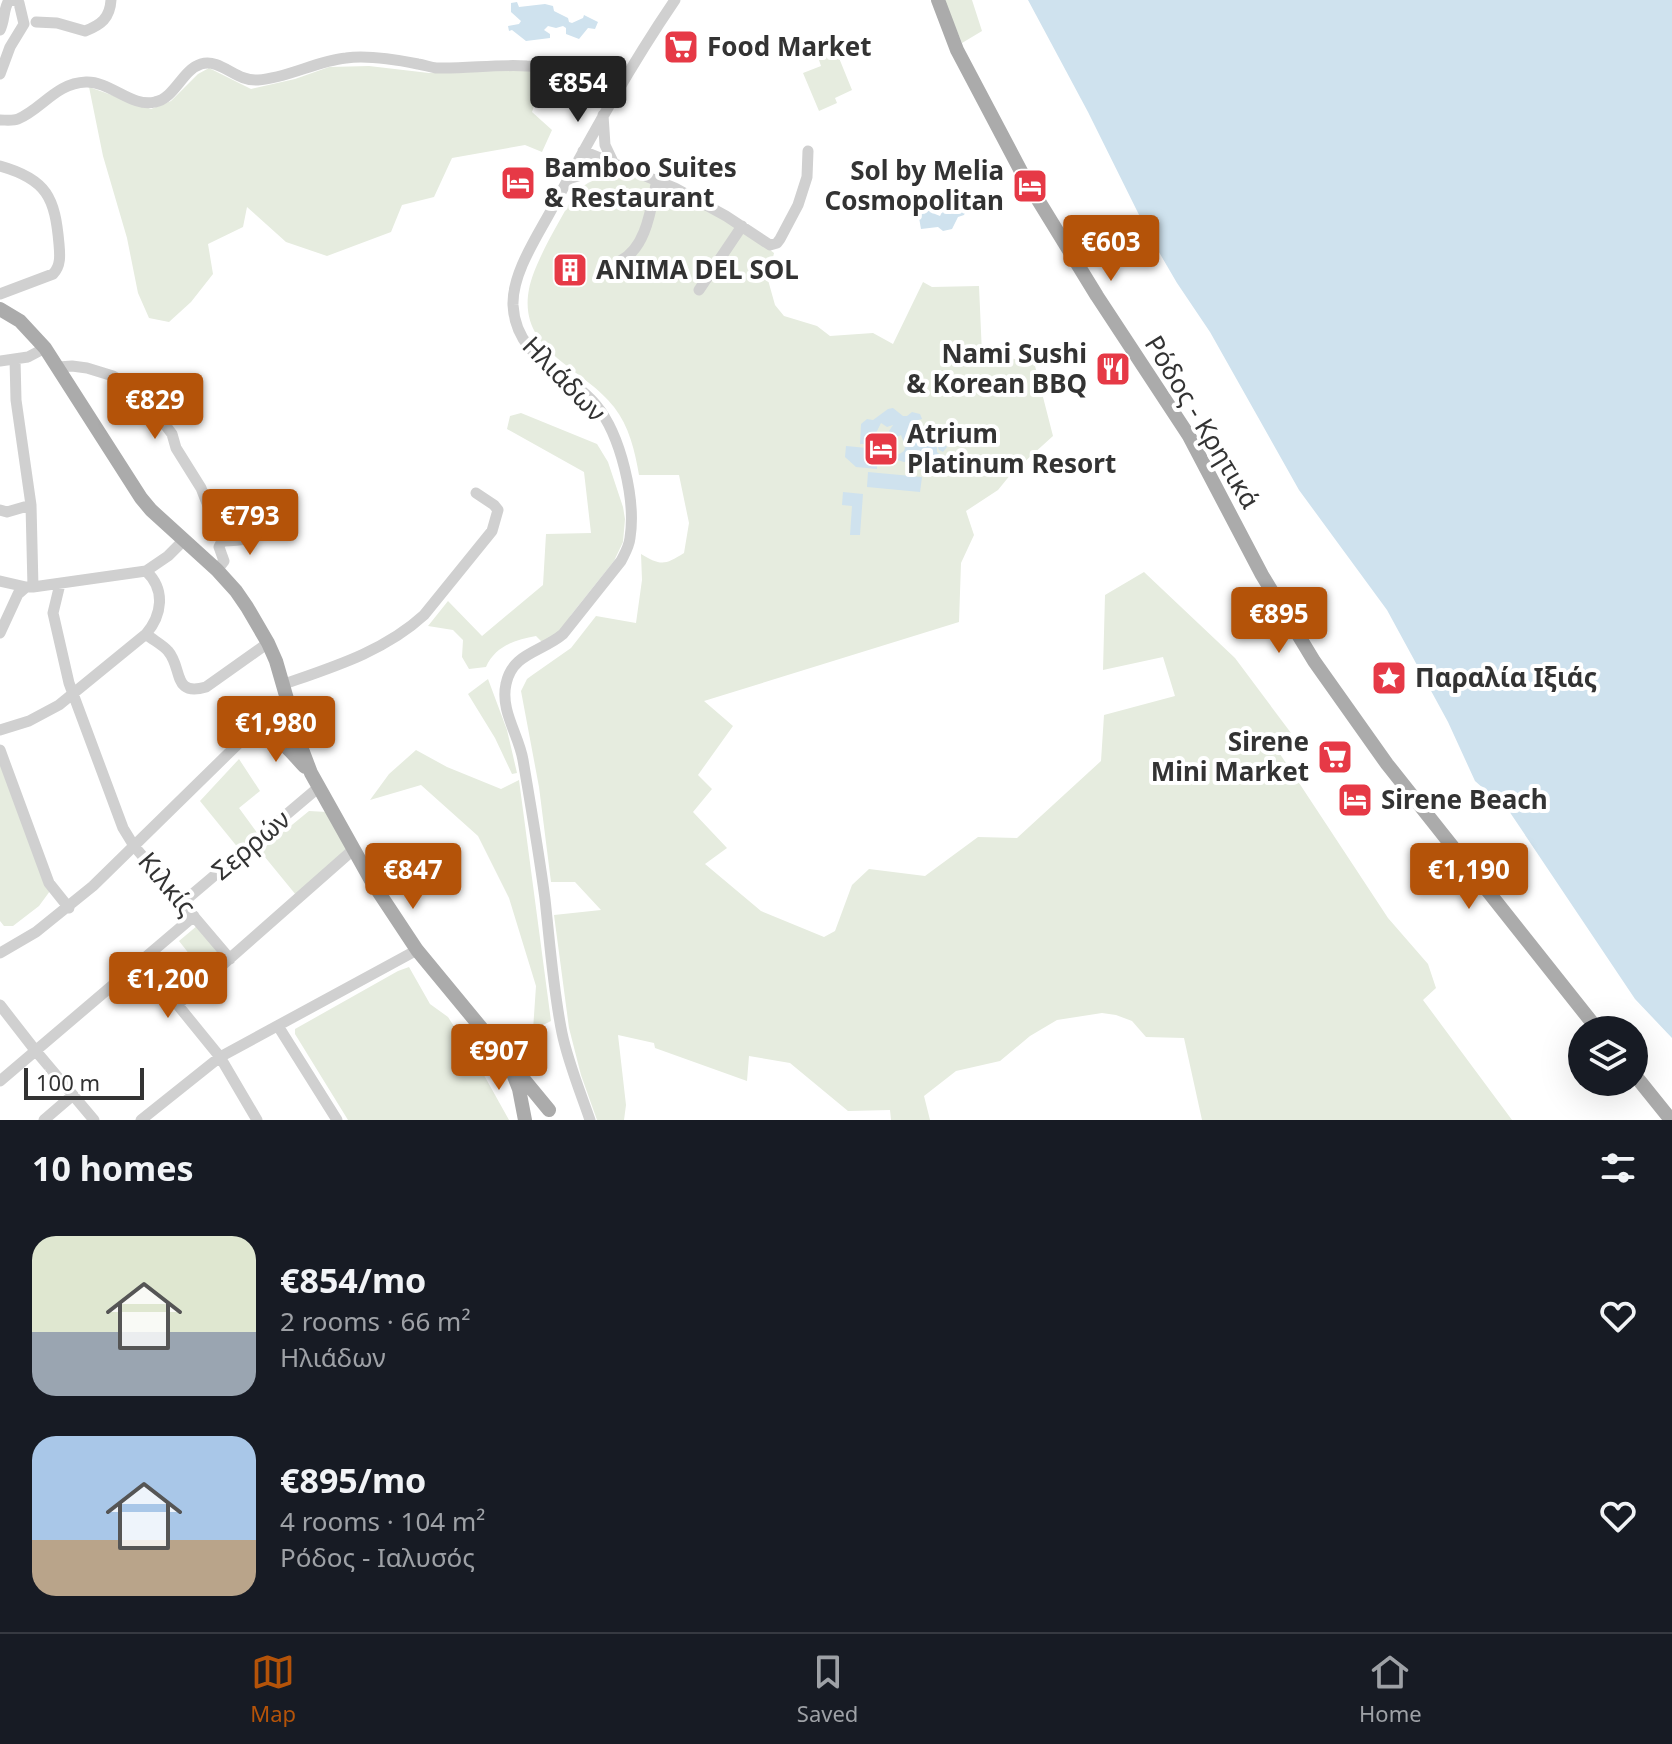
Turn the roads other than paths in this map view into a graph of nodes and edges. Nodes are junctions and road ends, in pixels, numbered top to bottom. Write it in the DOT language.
graph roads {
  1 [pos="12,0"];
  2 [pos="111,0"];
  3 [pos="675,0"];
  4 [pos="938,0"];
  5 [pos="36,22"];
  6 [pos="0,30"];
  7 [pos="0,74"];
  8 [pos="623,80"];
  9 [pos="603,114"];
  10 [pos="0,120"];
  11 [pos="583,151"];
  12 [pos="808,151"];
  13 [pos="614,164"];
  14 [pos="0,166"];
  15 [pos="568,179"];
  16 [pos="657,180"];
  17 [pos="742,226"];
  18 [pos="620,261"];
  19 [pos="699,290"];
  20 [pos="0,294"];
  21 [pos="0,309"];
  22 [pos="45,348"];
  23 [pos="15,359"];
  24 [pos="0,361"];
  25 [pos="59,367"];
  26 [pos="476,493"];
  27 [pos="31,505"];
  28 [pos="0,510"];
  29 [pos="275,529"];
  30 [pos="184,540"];
  31 [pos="222,541"];
  32 [pos="217,570"];
  33 [pos="146,571"];
  34 [pos="1262,575"];
  35 [pos="0,581"];
  36 [pos="60,584"];
  37 [pos="29,587"];
  38 [pos="0,633"];
  39 [pos="146,634"];
  40 [pos="268,643"];
  41 [pos="285,690"];
  42 [pos="73,692"];
  43 [pos="0,730"];
  44 [pos="246,735"];
  45 [pos="0,750"];
  46 [pos="311,773"];
  47 [pos="319,787"];
  48 [pos="134,846"];
  49 [pos="354,849"];
  50 [pos="182,903"];
  51 [pos="69,908"];
  52 [pos="194,916"];
  53 [pos="0,937"];
  54 [pos="417,950"];
  55 [pos="5,951"];
  56 [pos="230,959"];
  57 [pos="142,961"];
  58 [pos="178,1004"];
  59 [pos="0,1005"];
  60 [pos="1577,1016"];
  61 [pos="1587,1016"];
  62 [pos="278,1026"];
  63 [pos="35,1050"];
  64 [pos="504,1056"];
  65 [pos="220,1057"];
  66 [pos="0,1081"];
  67 [pos="1648,1091"];
  68 [pos="73,1095"];
  69 [pos="1641,1096"];
  70 [pos="552,1117"];
  71 [pos="525,1118"];
  72 [pos="44,1120"];
  73 [pos="94,1120"];
  74 [pos="141,1120"];
  75 [pos="257,1120"];
  76 [pos="337,1120"];
  77 [pos="590,1120"];
  78 [pos="1661,1120"];
  79 [pos="1671,1120"];
  1 -- 6 [label="street"];
  1 -- 7 [label="street"];
  2 -- 5 [label="street"];
  3 -- 8 [label="street, Ηλιάδων"];
  4 -- 34 [label="main road, Ρόδος - Κρητικά"];
  8 -- 9 [label="street, Ηλιάδων"];
  8 -- 10 [label="street"];
  9 -- 11 [label="street, Ηλιάδων"];
  9 -- 13 [label="street"];
  11 -- 13 [label="street"];
  11 -- 15 [label="street, Ηλιάδων"];
  12 -- 17 [label="street"];
  13 -- 15 [label="street"];
  13 -- 16 [label="street"];
  14 -- 20 [label="street"];
  15 -- 77 [label="street, Ηλιάδων"];
  16 -- 17 [label="street"];
  16 -- 18 [label="street"];
  17 -- 19 [label="street"];
  21 -- 22 [label="main road"];
  22 -- 23 [label="street"];
  22 -- 25 [label="main road"];
  23 -- 24 [label="street"];
  23 -- 27 [label="street"];
  25 -- 30 [label="main road"];
  25 -- 31 [label="street"];
  26 -- 41 [label="street"];
  27 -- 28 [label="street"];
  27 -- 37 [label="street"];
  29 -- 31 [label="street"];
  30 -- 32 [label="main road"];
  30 -- 33 [label="street"];
  31 -- 32 [label="street"];
  32 -- 40 [label="main road"];
  33 -- 36 [label="street"];
  33 -- 39 [label="street"];
  34 -- 60 [label="main road"];
  34 -- 61 [label="main road"];
  35 -- 37 [label="street"];
  36 -- 37 [label="street"];
  36 -- 42 [label="street, Κιλκίς"];
  37 -- 38 [label="street"];
  39 -- 40 [label="street"];
  39 -- 42 [label="street"];
  40 -- 41 [label="main road"];
  41 -- 44 [label="street"];
  41 -- 46 [label="main road"];
  42 -- 43 [label="street"];
  42 -- 48 [label="street, Κιλκίς"];
  44 -- 46 [label="main road"];
  44 -- 48 [label="street"];
  45 -- 51 [label="street"];
  46 -- 47 [label="main road"];
  47 -- 49 [label="main road"];
  47 -- 50 [label="street, Σερρών"];
  48 -- 50 [label="street, Κιλκίς"];
  48 -- 51 [label="street"];
  49 -- 54 [label="main road"];
  49 -- 56 [label="street"];
  50 -- 52 [label="street, Κιλκίς"];
  51 -- 55 [label="street"];
  52 -- 56 [label="street, Κιλκίς"];
  52 -- 57 [label="street"];
  53 -- 55 [label="street"];
  54 -- 62 [label="street"];
  54 -- 64 [label="main road"];
  56 -- 58 [label="street"];
  57 -- 58 [label="street"];
  57 -- 63 [label="street"];
  58 -- 65 [label="street"];
  59 -- 63 [label="street"];
  62 -- 65 [label="street"];
  62 -- 76 [label="street"];
  63 -- 66 [label="street"];
  63 -- 68 [label="street"];
  64 -- 70 [label="main road"];
  64 -- 71 [label="main road"];
  65 -- 74 [label="street"];
  65 -- 75 [label="street"];
  67 -- 79 [label="main road"];
  68 -- 72 [label="street"];
  68 -- 73 [label="street"];
  69 -- 78 [label="main road"];
  70 -- 71 [label="main road"];
}
